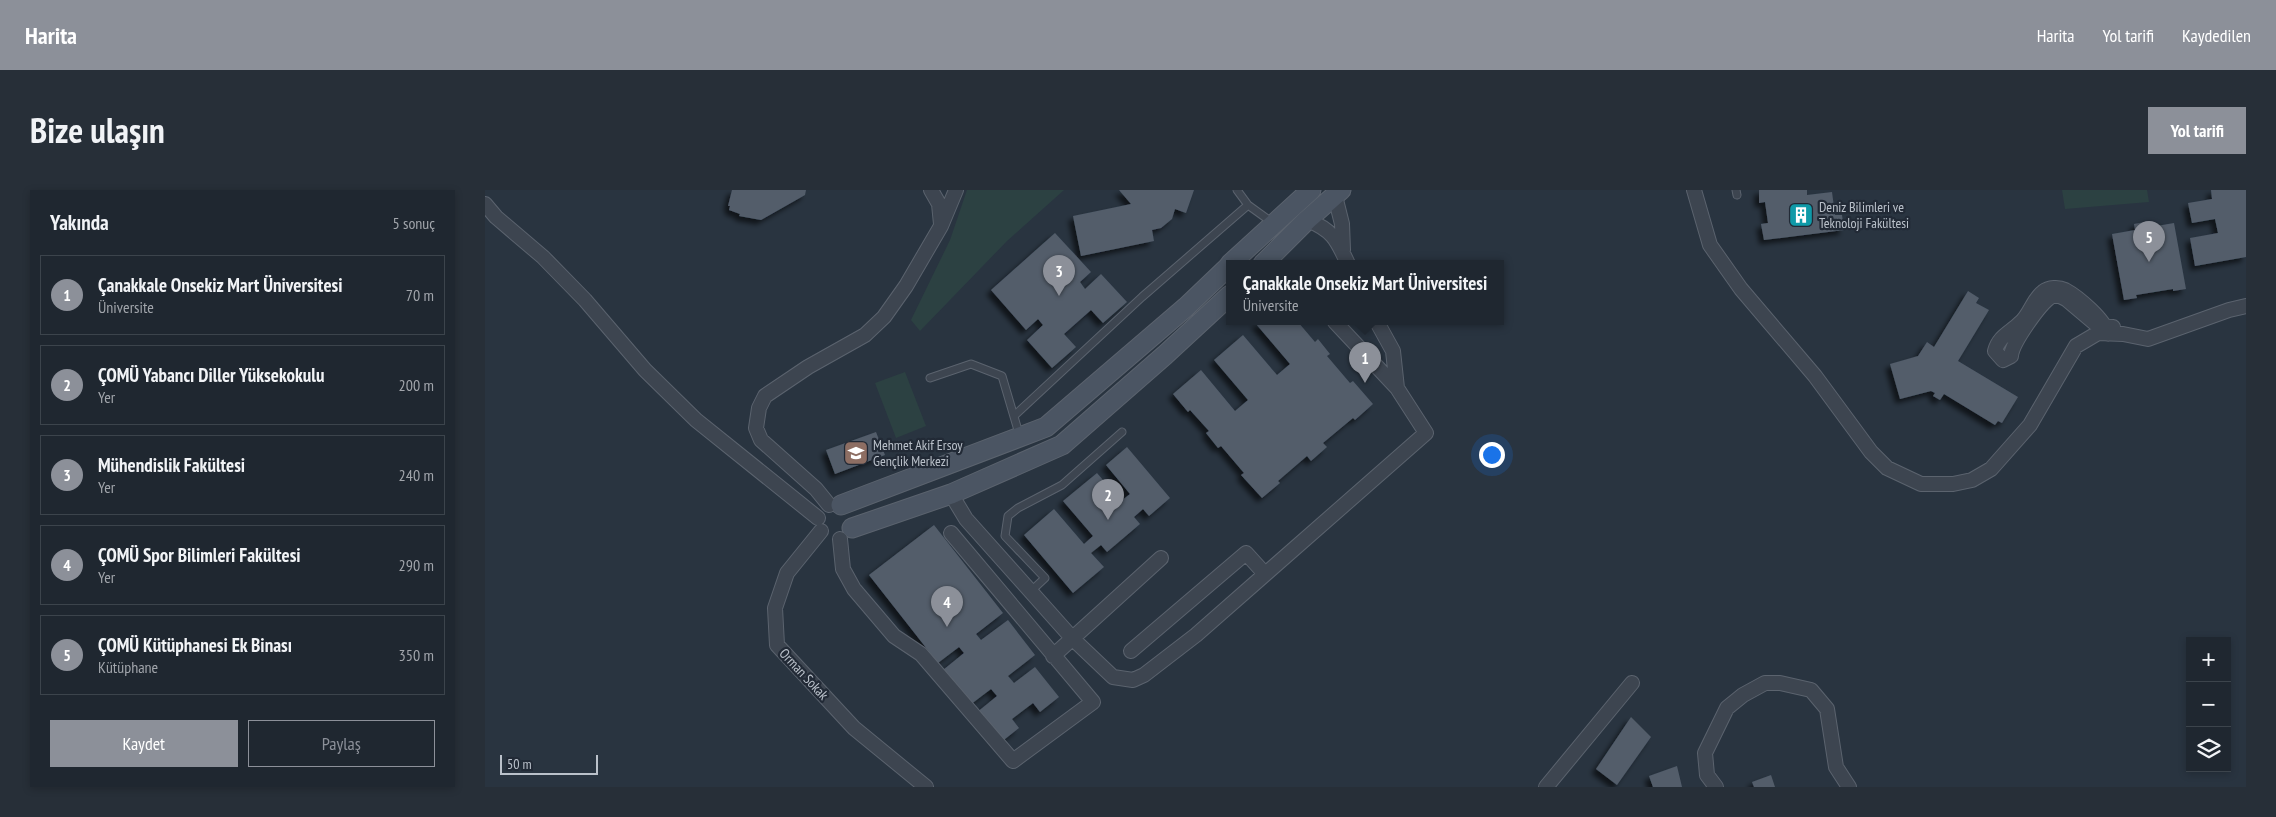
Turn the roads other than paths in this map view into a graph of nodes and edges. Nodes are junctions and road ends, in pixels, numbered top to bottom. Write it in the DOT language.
graph roads {
  1 [pos="931,190"];
  2 [pos="956,190"];
  3 [pos="1237,190"];
  4 [pos="1311,190"];
  5 [pos="1694,190"];
  6 [pos="1699,190"];
  7 [pos="1336,192"];
  8 [pos="485,204"];
  9 [pos="1248,206"];
  10 [pos="1290,209"];
  11 [pos="1307,220"];
  12 [pos="1273,223"];
  13 [pos="941,226"];
  14 [pos="1346,259"];
  15 [pos="1234,260"];
  16 [pos="1267,260"];
  17 [pos="1226,268"];
  18 [pos="1226,299"];
  19 [pos="2246,300"];
  20 [pos="2246,306"];
  21 [pos="1338,325"];
  22 [pos="1379,325"];
  23 [pos="2103,330"];
  24 [pos="930,378"];
  25 [pos="1397,388"];
  26 [pos="1013,416"];
  27 [pos="1122,432"];
  28 [pos="1020,438"];
  29 [pos="951,494"];
  30 [pos="835,505"];
  31 [pos="819,525"];
  32 [pos="951,533"];
  33 [pos="846,534"];
  34 [pos="1161,558"];
  35 [pos="1265,574"];
  36 [pos="1031,592"];
  37 [pos="1073,639"];
  38 [pos="1131,651"];
  39 [pos="1053,656"];
  40 [pos="1632,683"];
  41 [pos="1555,775"];
  42 [pos="926,787"];
  43 [pos="1547,787"];
  44 [pos="1564,787"];
  45 [pos="1716,787"];
  46 [pos="1849,787"];
  1 -- 13 [label="street"];
  2 -- 13 [label="street"];
  3 -- 9 [label="lane"];
  4 -- 10 [label="street"];
  5 -- 23 [label="street"];
  6 -- 23 [label="street"];
  7 -- 11 [label="street"];
  7 -- 14 [label="street"];
  8 -- 31 [label="street"];
  9 -- 12 [label="lane"];
  9 -- 26 [label="lane"];
  10 -- 11 [label="street"];
  10 -- 12 [label="street"];
  11 -- 14 [label="street"];
  11 -- 16 [label="street"];
  12 -- 15 [label="street"];
  13 -- 30 [label="street"];
  17 -- 28 [label="street"];
  18 -- 29 [label="street"];
  19 -- 23 [label="street"];
  20 -- 23 [label="street"];
  21 -- 25 [label="street"];
  22 -- 25 [label="street"];
  23 -- 23 [label="street"];
  24 -- 26 [label="lane"];
  25 -- 35 [label="street"];
  26 -- 28 [label="lane"];
  27 -- 36 [label="lane"];
  28 -- 30 [label="street"];
  29 -- 33 [label="street"];
  29 -- 36 [label="street"];
  30 -- 31 [label="street"];
  30 -- 33 [label="street"];
  31 -- 33 [label="street"];
  31 -- 42 [label="street, Orman Sokak"];
  32 -- 39 [label="street"];
  33 -- 39 [label="street"];
  34 -- 37 [label="street"];
  35 -- 37 [label="street"];
  35 -- 38 [label="street"];
  36 -- 37 [label="street"];
  37 -- 39 [label="street"];
  40 -- 41 [label="street"];
  41 -- 43 [label="street"];
  41 -- 44 [label="street"];
  45 -- 46 [label="street"];
}
